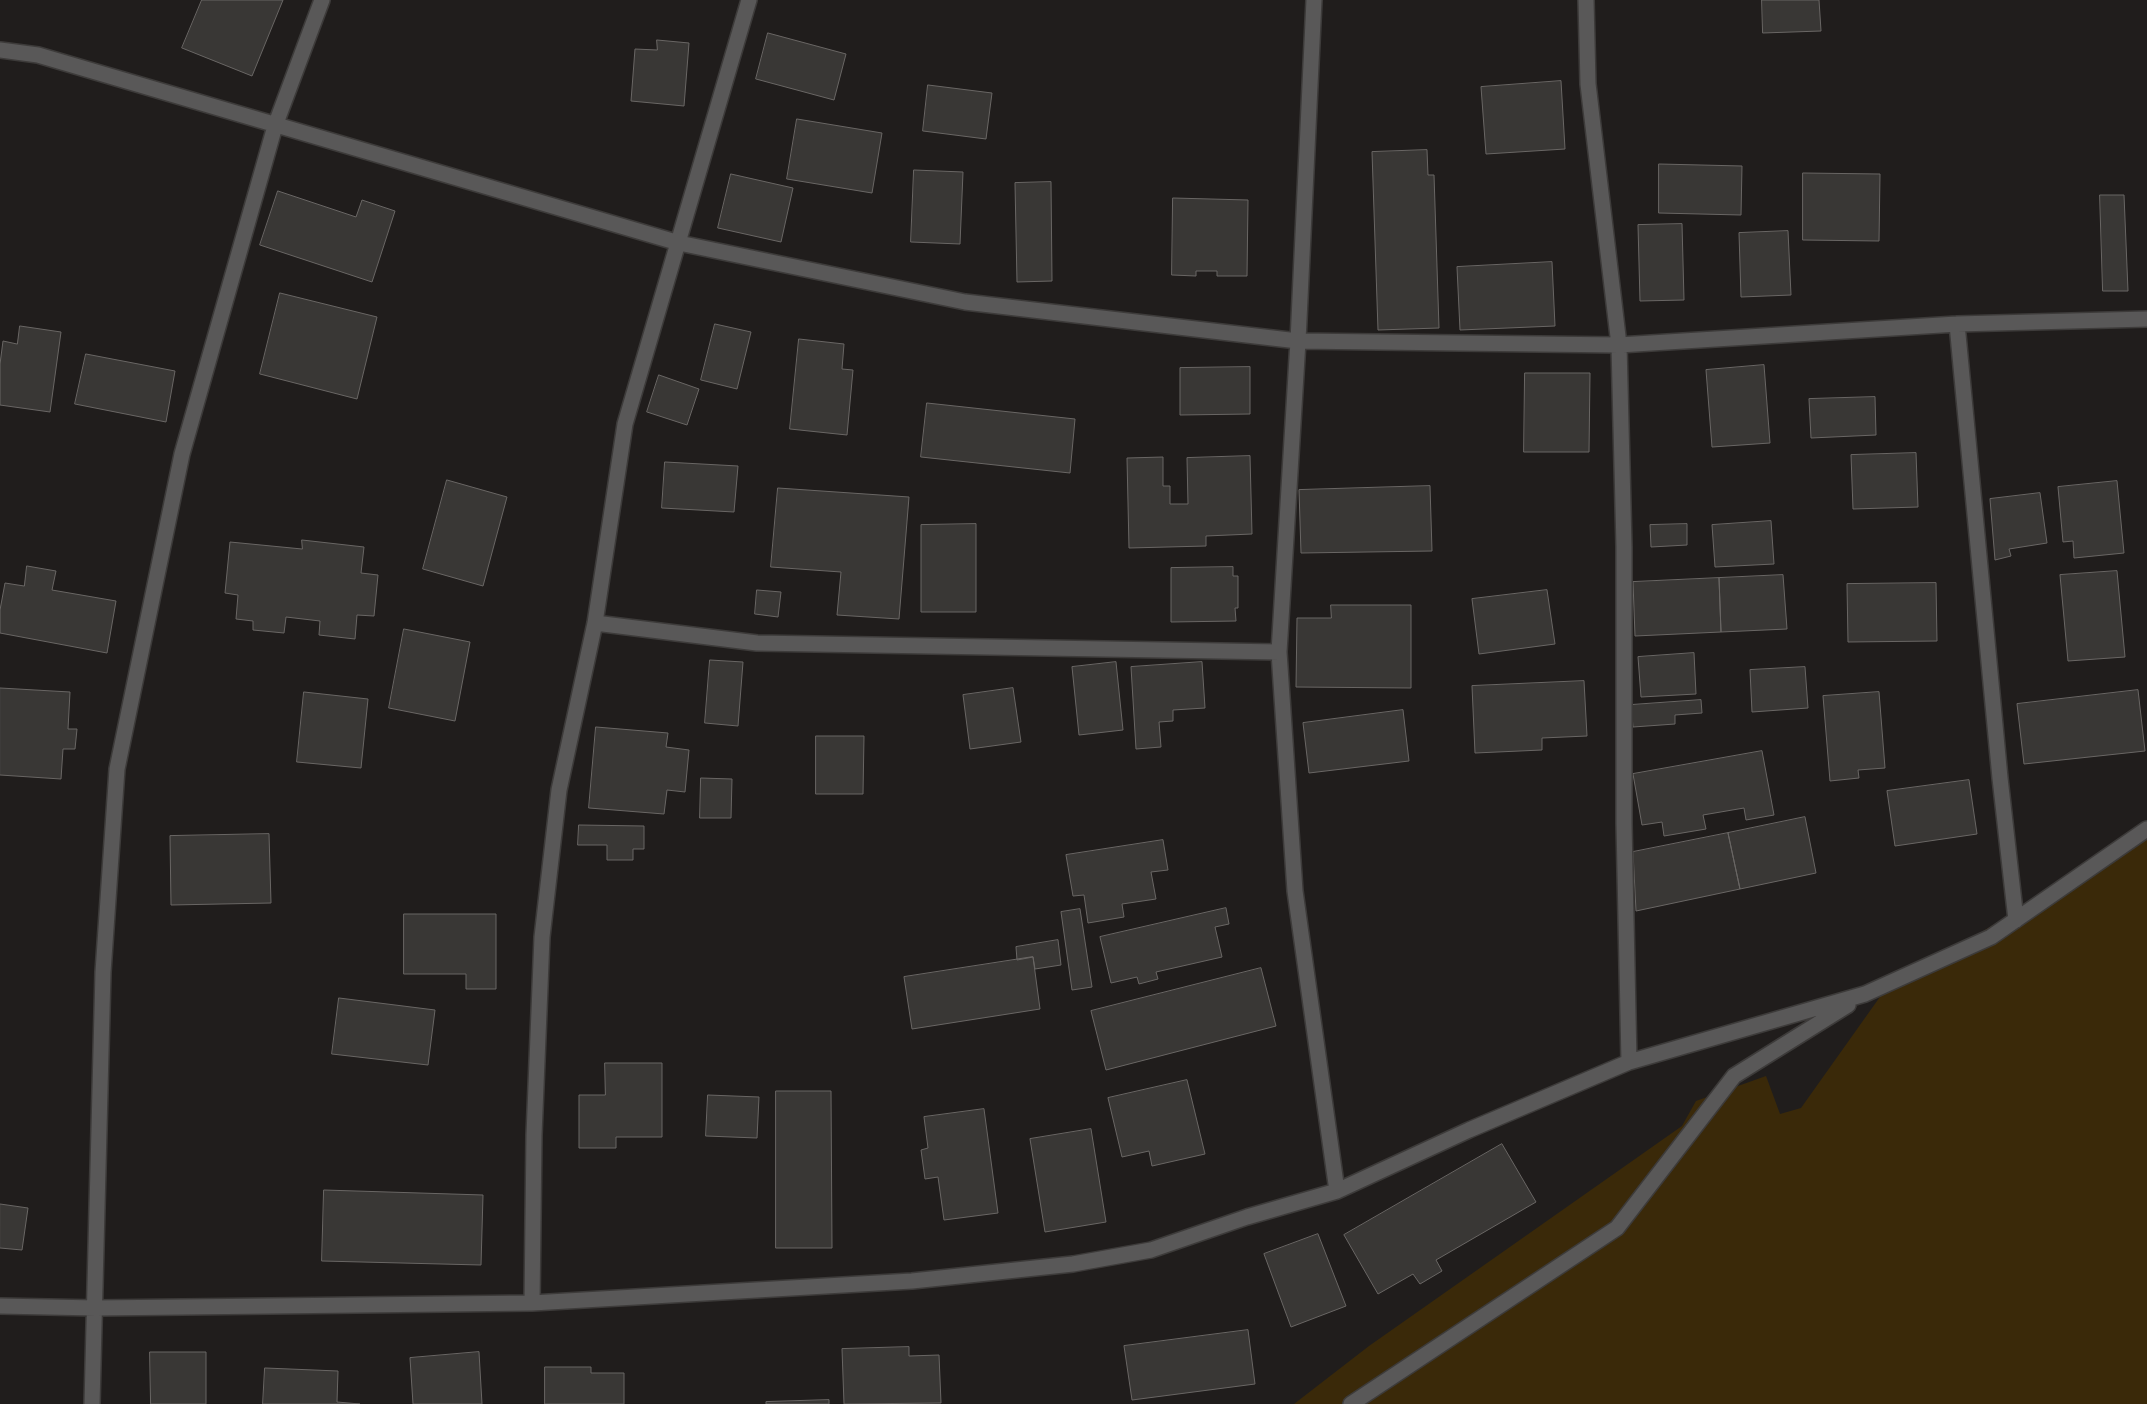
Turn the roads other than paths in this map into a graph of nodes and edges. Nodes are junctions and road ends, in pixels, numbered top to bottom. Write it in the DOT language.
graph roads {
  1 [pos="322,0"];
  2 [pos="749,0"];
  3 [pos="1314,0"];
  4 [pos="1586,0"];
  5 [pos="0,50"];
  6 [pos="275,126"];
  7 [pos="679,243"];
  8 [pos="2147,319"];
  9 [pos="1957,324"];
  10 [pos="1298,341"];
  11 [pos="1619,345"];
  12 [pos="595,623"];
  13 [pos="1279,652"];
  14 [pos="2147,829"];
  15 [pos="2016,920"];
  16 [pos="1865,994"];
  17 [pos="1630,1062"];
  18 [pos="1337,1191"];
  19 [pos="532,1303"];
  20 [pos="0,1306"];
  21 [pos="96,1308"];
  22 [pos="92,1404"];
  23 [pos="1351,1404"];
  1 -- 6 [label="street"];
  2 -- 7 [label="street"];
  3 -- 10 [label="street"];
  4 -- 11 [label="street"];
  5 -- 6 [label="street"];
  6 -- 7 [label="street"];
  6 -- 21 [label="street"];
  7 -- 10 [label="street"];
  7 -- 12 [label="street"];
  8 -- 9 [label="street"];
  9 -- 11 [label="street"];
  9 -- 15 [label="street"];
  10 -- 11 [label="street"];
  10 -- 13 [label="street"];
  11 -- 17 [label="street"];
  12 -- 13 [label="street"];
  12 -- 19 [label="street"];
  13 -- 18 [label="street"];
  14 -- 15 [label="street"];
  15 -- 16 [label="street"];
  16 -- 17 [label="street"];
  16 -- 23 [label="street"];
  17 -- 18 [label="street"];
  18 -- 19 [label="street"];
  19 -- 21 [label="street"];
  20 -- 21 [label="street"];
  21 -- 22 [label="street"];
}
